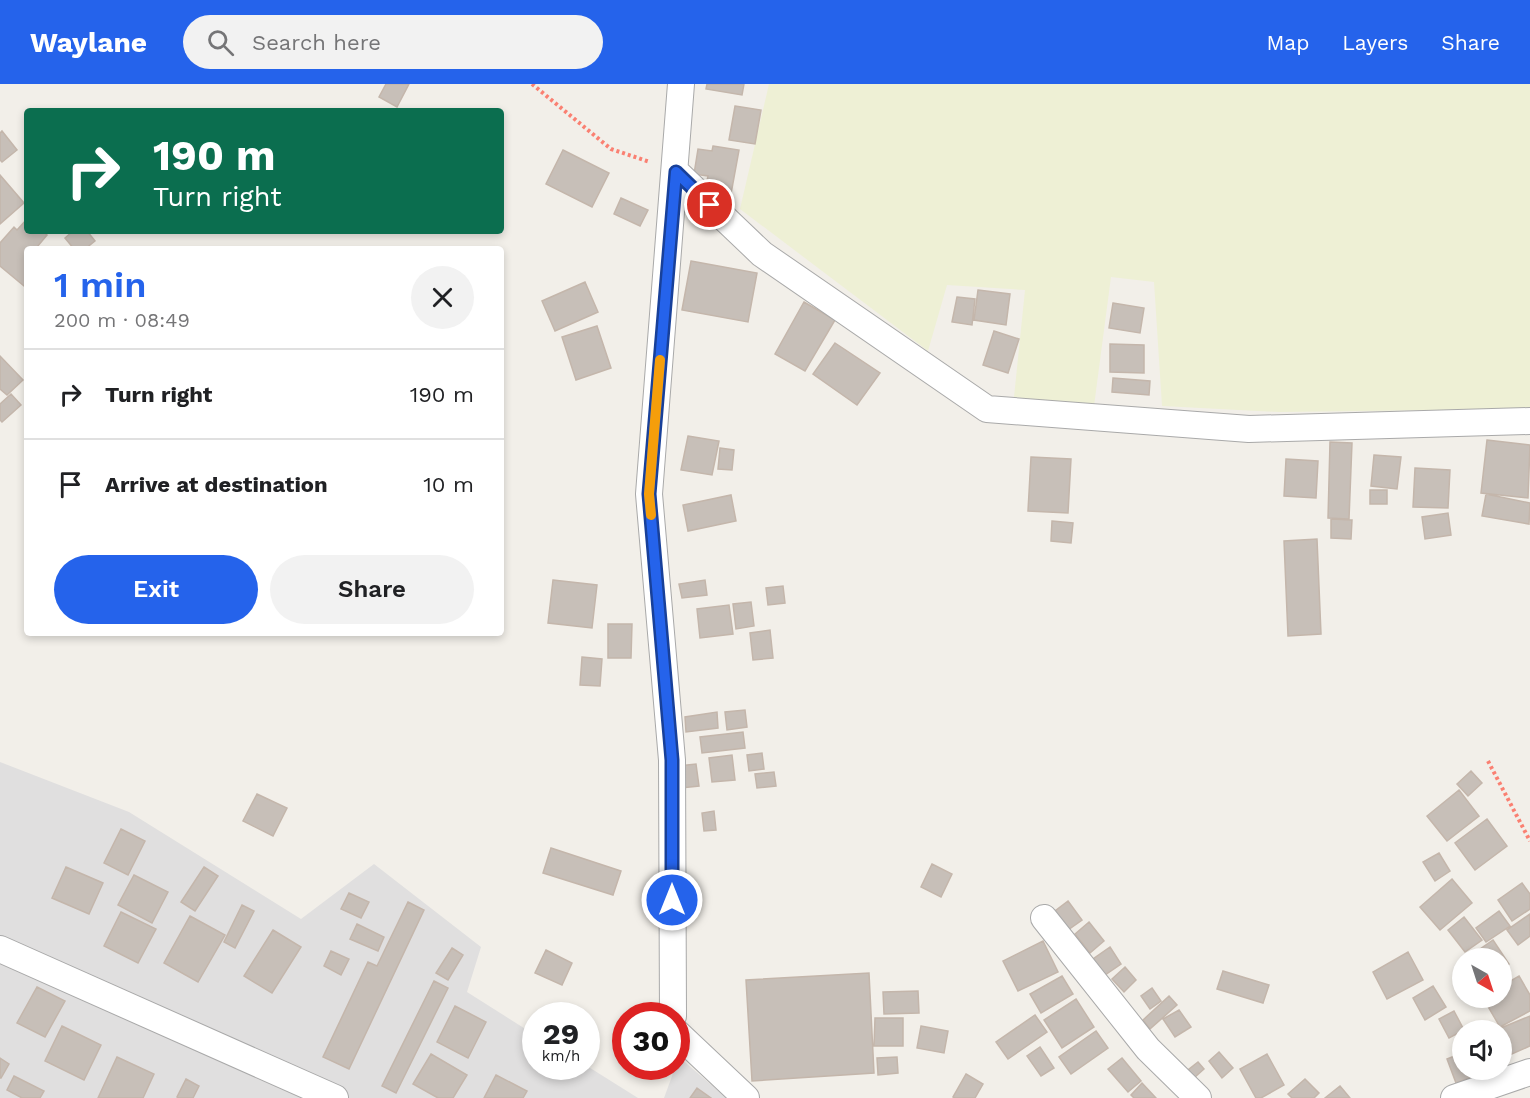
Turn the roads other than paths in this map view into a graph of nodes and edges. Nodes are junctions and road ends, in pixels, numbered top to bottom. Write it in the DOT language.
graph roads {
  1 [pos="681,84"];
  2 [pos="676,172"];
  3 [pos="1530,421"];
  4 [pos="1044,918"];
  5 [pos="0,949"];
  6 [pos="673,1002"];
  7 [pos="690,1045"];
  8 [pos="1530,1072"];
  9 [pos="335,1098"];
  10 [pos="746,1098"];
  11 [pos="1198,1098"];
  12 [pos="1454,1098"];
  1 -- 2 [label="street"];
  2 -- 3 [label="street"];
  2 -- 6 [label="street"];
  4 -- 11 [label="street"];
  5 -- 9 [label="street"];
  7 -- 10 [label="street"];
  8 -- 12 [label="street"];
}
